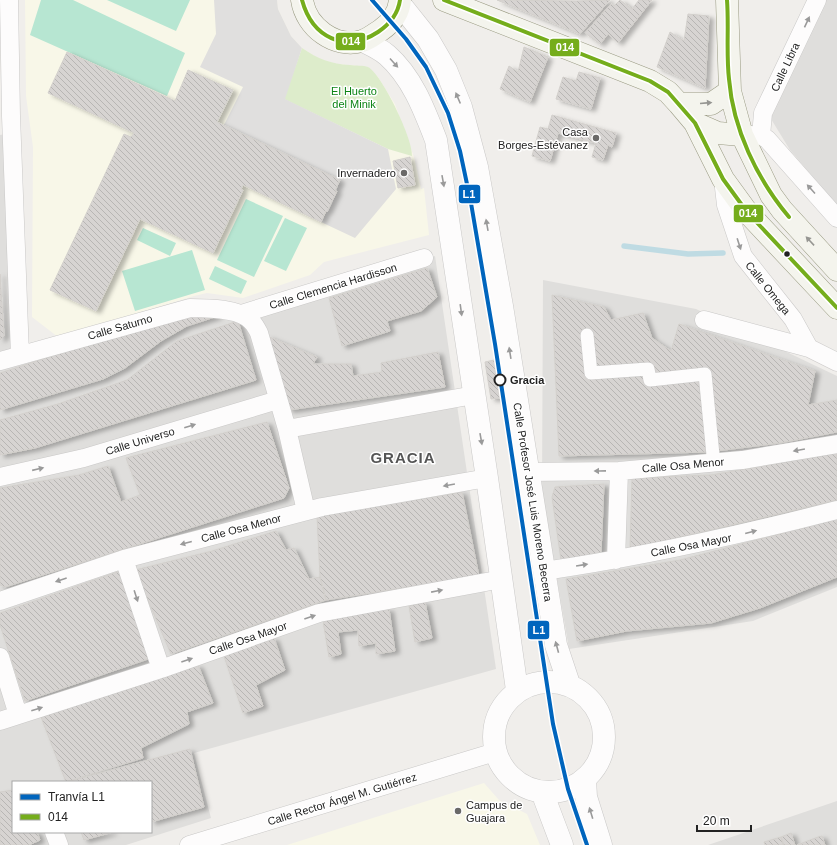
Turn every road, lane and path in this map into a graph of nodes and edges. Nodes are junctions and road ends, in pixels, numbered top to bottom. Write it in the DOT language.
graph roads {
  1 [pos="9,0"];
  2 [pos="302,0"];
  3 [pos="444,0"];
  4 [pos="727,0"];
  5 [pos="817,0"];
  6 [pos="400,2"];
  7 [pos="363,41"];
  8 [pos="730,91"];
  9 [pos="679,104"];
  10 [pos="6,118"];
  11 [pos="694,124"];
  12 [pos="751,136"];
  13 [pos="723,179"];
  14 [pos="837,218"];
  15 [pos="424,258"];
  16 [pos="837,270"];
  17 [pos="837,308"];
  18 [pos="241,314"];
  19 [pos="704,320"];
  20 [pos="587,335"];
  21 [pos="810,348"];
  22 [pos="20,355"];
  23 [pos="0,361"];
  24 [pos="837,362"];
  25 [pos="474,395"];
  26 [pos="278,400"];
  27 [pos="287,429"];
  28 [pos="837,444"];
  29 [pos="713,455"];
  30 [pos="619,471"];
  31 [pos="528,472"];
  32 [pos="0,477"];
  33 [pos="488,478"];
  34 [pos="837,510"];
  35 [pos="306,511"];
  36 [pos="124,558"];
  37 [pos="616,560"];
  38 [pos="544,571"];
  39 [pos="502,579"];
  40 [pos="0,601"];
  41 [pos="0,657"];
  42 [pos="161,669"];
  43 [pos="569,684"];
  44 [pos="517,690"];
  45 [pos="18,715"];
  46 [pos="0,721"];
  47 [pos="495,752"];
  48 [pos="585,780"];
  49 [pos="542,792"];
  50 [pos="54,833"];
  51 [pos="59,845"];
  52 [pos="189,845"];
  53 [pos="562,845"];
  54 [pos="601,845"];
  1 -- 10 [label="street"];
  2 -- 7 [label="main road"];
  3 -- 9 [label="main road"];
  4 -- 8 [label="main road"];
  12 -- 5 [label="street, Calle Libra, one-way"];
  6 -- 7 [label="main road"];
  31 -- 6 [label="street, Calle Profesor José Luis Moreno Becerra, one-way"];
  7 -- 25 [label="street, one-way"];
  9 -- 8 [label="main road, one-way"];
  8 -- 12 [label="main road"];
  9 -- 11 [label="main road"];
  10 -- 22 [label="street"];
  11 -- 12 [label="main road"];
  11 -- 13 [label="main road"];
  14 -- 12 [label="street, one-way"];
  16 -- 12 [label="main road, one-way"];
  13 -- 17 [label="main road"];
  13 -- 21 [label="street, Calle Omega, one-way"];
  15 -- 18 [label="street, Calle Clemencia Hardisson"];
  18 -- 22 [label="street, Calle Saturno"];
  18 -- 26 [label="street"];
  19 -- 21 [label="street"];
  20 -- 29 [label="street"];
  21 -- 24 [label="street"];
  22 -- 23 [label="street, Calle Saturno"];
  25 -- 27 [label="street"];
  25 -- 33 [label="street, one-way"];
  26 -- 27 [label="street"];
  32 -- 26 [label="street, Calle Universo, one-way"];
  27 -- 35 [label="street"];
  28 -- 30 [label="street, Calle Osa Menor, one-way"];
  30 -- 31 [label="street, Calle Osa Menor, one-way"];
  30 -- 37 [label="street"];
  31 -- 38 [label="street, Calle Profesor José Luis Moreno Becerra"];
  33 -- 35 [label="street, Calle Osa Menor, one-way"];
  33 -- 39 [label="street"];
  37 -- 34 [label="street, Calle Osa Mayor, one-way"];
  35 -- 36 [label="street, Calle Osa Menor, one-way"];
  36 -- 40 [label="street, Calle Osa Menor, one-way"];
  36 -- 42 [label="street, one-way"];
  38 -- 37 [label="street, Calle Osa Mayor, one-way"];
  43 -- 38 [label="street, Calle Profesor José Luis Moreno Becerra, one-way"];
  42 -- 39 [label="street, Calle Osa Mayor, one-way"];
  39 -- 44 [label="street"];
  41 -- 45 [label="street"];
  45 -- 42 [label="street, Calle Osa Mayor, one-way"];
  43 -- 44 [label="street"];
  43 -- 48 [label="street"];
  44 -- 47 [label="street"];
  45 -- 46 [label="street, Calle Osa Mayor"];
  47 -- 49 [label="street"];
  47 -- 52 [label="street, Calle Rector Ángel M. Gutiérrez"];
  48 -- 49 [label="street"];
  54 -- 48 [label="street, one-way"];
  49 -- 53 [label="street"];
  50 -- 51 [label="street"];
}
